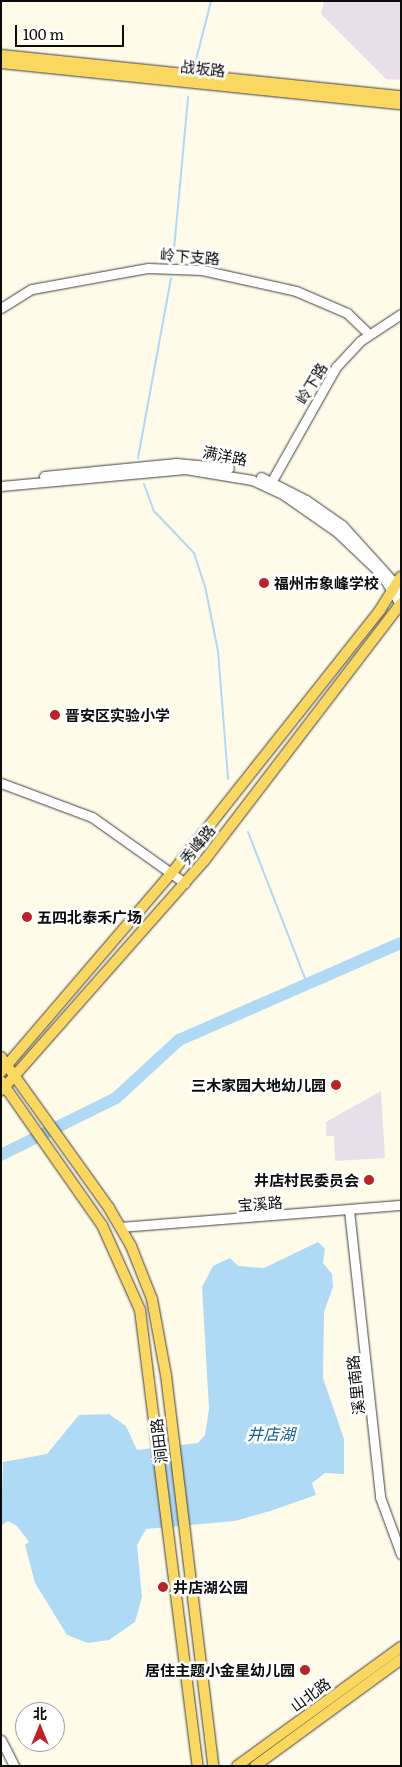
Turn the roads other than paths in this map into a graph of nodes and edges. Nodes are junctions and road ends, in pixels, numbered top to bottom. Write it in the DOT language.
graph roads {
  1 [pos="1,55"];
  2 [pos="1,63"];
  3 [pos="401,96"];
  4 [pos="401,104"];
  5 [pos="1,308"];
  6 [pos="401,314"];
  7 [pos="369,334"];
  8 [pos="1,480"];
  9 [pos="270,484"];
  10 [pos="1,486"];
  11 [pos="398,585"];
  12 [pos="401,604"];
  13 [pos="1,782"];
  14 [pos="171,874"];
  15 [pos="185,884"];
  16 [pos="4,1064"];
  17 [pos="16,1074"];
  18 [pos="3,1086"];
  19 [pos="401,1206"];
  20 [pos="349,1210"];
  21 [pos="121,1227"];
  22 [pos="401,1554"];
  23 [pos="401,1647"];
  24 [pos="401,1659"];
  25 [pos="1,1740"];
  26 [pos="14,1766"];
  27 [pos="198,1766"];
  28 [pos="213,1766"];
  29 [pos="238,1766"];
  30 [pos="255,1766"];
  1 -- 3 [label="main road, 战坂路"];
  2 -- 4 [label="main road, 战坂路"];
  5 -- 7 [label="street, 岭下支路"];
  6 -- 7 [label="street, 岭下路"];
  7 -- 9 [label="street, 岭下路"];
  8 -- 9 [label="street, 满洋路"];
  9 -- 10 [label="street, 满洋路"];
  9 -- 11 [label="street, 满洋路"];
  11 -- 12 [label="street, 满洋路"];
  11 -- 14 [label="main road"];
  12 -- 15 [label="main road, 秀峰路"];
  13 -- 14 [label="street"];
  14 -- 15 [label="street"];
  14 -- 16 [label="main road"];
  15 -- 17 [label="main road, 秀峰路"];
  16 -- 17 [label="main road"];
  17 -- 18 [label="main road, 秀峰路"];
  17 -- 21 [label="main road, 涧田路"];
  18 -- 27 [label="main road, 涧田路"];
  19 -- 20 [label="street, 宝溪路"];
  20 -- 21 [label="street, 宝溪路"];
  20 -- 22 [label="street, 溪里南路"];
  21 -- 28 [label="main road, 涧田路"];
  23 -- 29 [label="main road, 山北路"];
  24 -- 30 [label="main road, 山北路"];
  25 -- 26 [label="street"];
}
